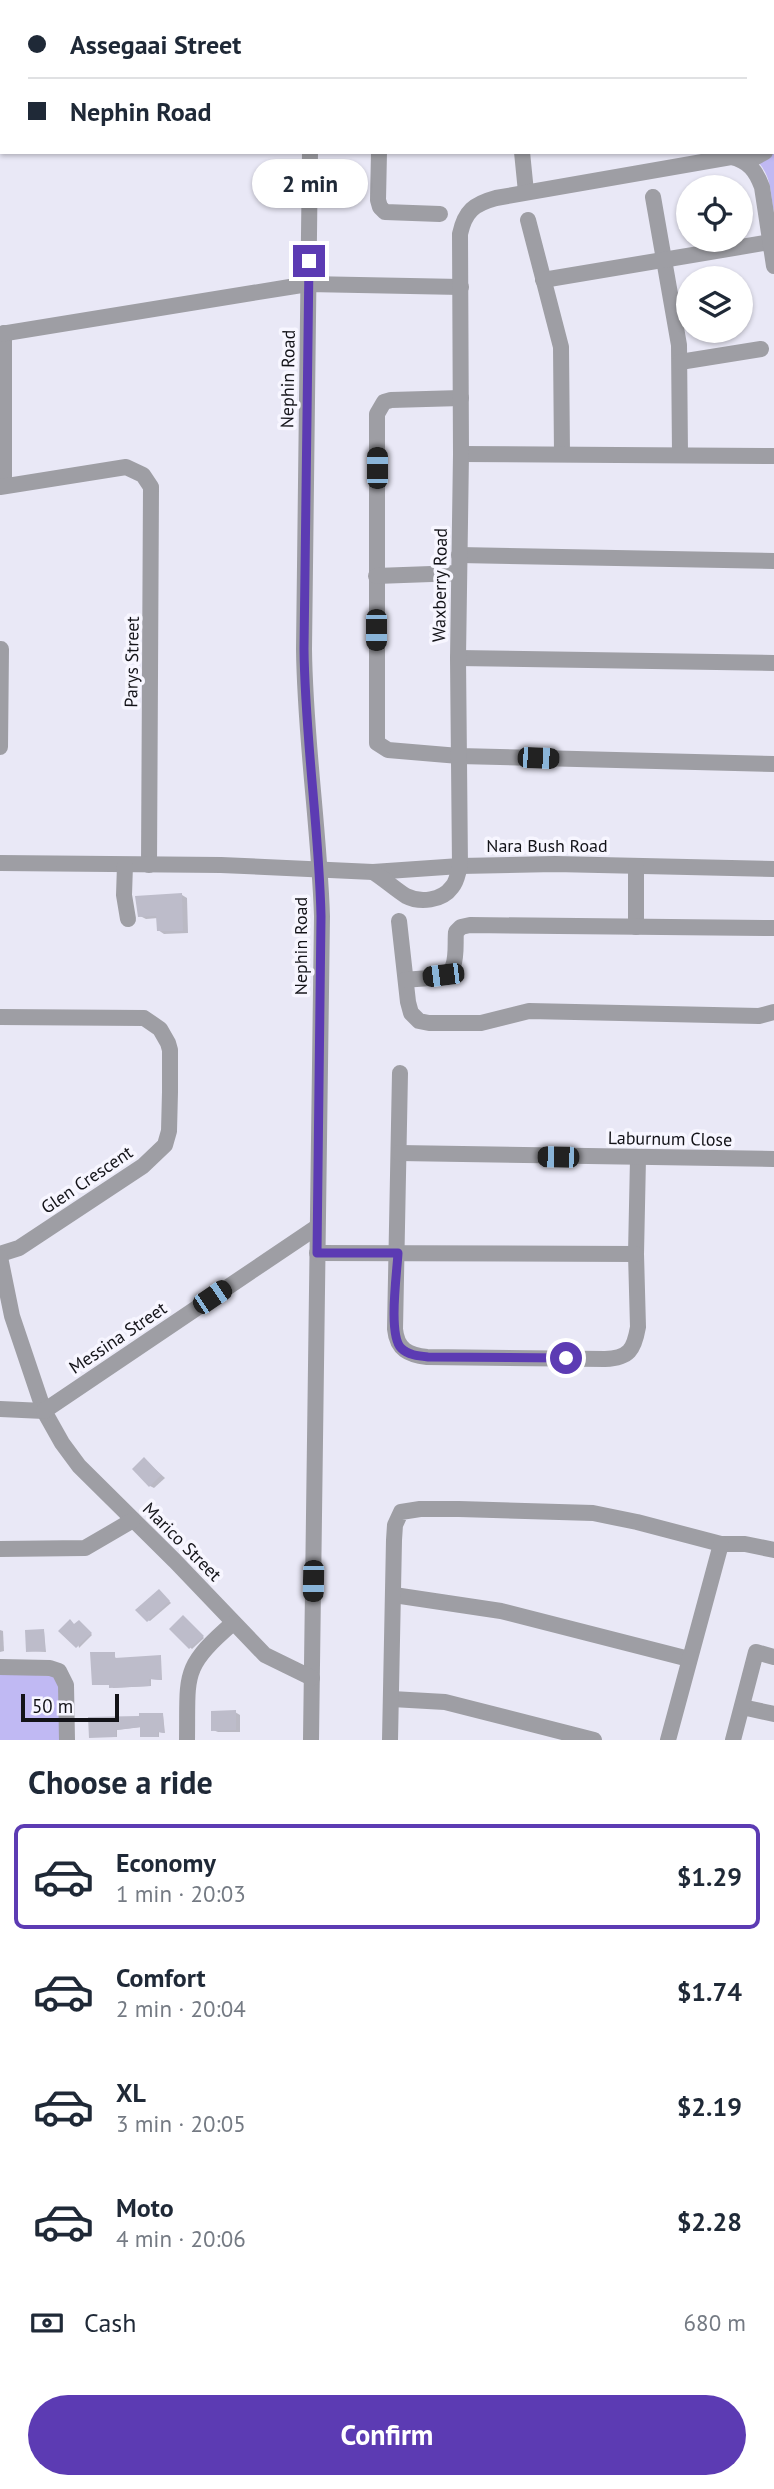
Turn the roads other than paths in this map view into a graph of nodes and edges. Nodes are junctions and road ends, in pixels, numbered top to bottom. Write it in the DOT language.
graph roads {
  1 [pos="310,154"];
  2 [pos="379,154"];
  3 [pos="522,154"];
  4 [pos="763,154"];
  5 [pos="690,158"];
  6 [pos="750,165"];
  7 [pos="526,192"];
  8 [pos="653,197"];
  9 [pos="440,214"];
  10 [pos="528,220"];
  11 [pos="771,234"];
  12 [pos="664,260"];
  13 [pos="774,266"];
  14 [pos="543,280"];
  15 [pos="308,284"];
  16 [pos="461,287"];
  17 [pos="2,333"];
  18 [pos="761,349"];
  19 [pos="680,362"];
  20 [pos="461,398"];
  21 [pos="461,454"];
  22 [pos="562,454"];
  23 [pos="680,454"];
  24 [pos="774,456"];
  25 [pos="2,486"];
  26 [pos="459,555"];
  27 [pos="774,561"];
  28 [pos="459,573"];
  29 [pos="376,576"];
  30 [pos="1,649"];
  31 [pos="458,658"];
  32 [pos="774,663"];
  33 [pos="0,747"];
  34 [pos="459,756"];
  35 [pos="774,764"];
  36 [pos="0,863"];
  37 [pos="125,864"];
  38 [pos="149,865"];
  39 [pos="460,866"];
  40 [pos="636,866"];
  41 [pos="774,869"];
  42 [pos="320,870"];
  43 [pos="373,872"];
  44 [pos="128,919"];
  45 [pos="399,921"];
  46 [pos="636,927"];
  47 [pos="774,928"];
  48 [pos="406,980"];
  49 [pos="774,1012"];
  50 [pos="0,1017"];
  51 [pos="400,1073"];
  52 [pos="399,1153"];
  53 [pos="638,1158"];
  54 [pos="774,1159"];
  55 [pos="317,1227"];
  56 [pos="317,1253"];
  57 [pos="398,1253"];
  58 [pos="636,1254"];
  59 [pos="0,1256"];
  60 [pos="0,1409"];
  61 [pos="44,1411"];
  62 [pos="133,1520"];
  63 [pos="722,1545"];
  64 [pos="0,1549"];
  65 [pos="774,1550"];
  66 [pos="394,1595"];
  67 [pos="233,1623"];
  68 [pos="774,1657"];
  69 [pos="689,1659"];
  70 [pos="0,1667"];
  71 [pos="312,1678"];
  72 [pos="392,1699"];
  73 [pos="741,1707"];
  74 [pos="774,1714"];
  75 [pos="66,1740"];
  76 [pos="187,1740"];
  77 [pos="311,1740"];
  78 [pos="390,1740"];
  79 [pos="594,1740"];
  80 [pos="668,1740"];
  81 [pos="733,1740"];
  1 -- 15 [label="street, Nephin Road"];
  2 -- 9 [label="street"];
  3 -- 7 [label="street"];
  4 -- 6 [label="street"];
  5 -- 6 [label="street"];
  5 -- 7 [label="street"];
  6 -- 11 [label="street"];
  7 -- 16 [label="street, Waxberry Road"];
  8 -- 12 [label="street"];
  10 -- 14 [label="street"];
  11 -- 12 [label="street"];
  11 -- 13 [label="street"];
  12 -- 14 [label="street"];
  12 -- 19 [label="street"];
  14 -- 22 [label="street"];
  15 -- 16 [label="street"];
  15 -- 17 [label="street"];
  15 -- 42 [label="street, Nephin Road"];
  16 -- 20 [label="street, Waxberry Road"];
  17 -- 25 [label="street"];
  18 -- 19 [label="street"];
  19 -- 23 [label="street"];
  20 -- 21 [label="street, Waxberry Road"];
  20 -- 29 [label="street"];
  21 -- 22 [label="street"];
  21 -- 26 [label="street, Waxberry Road"];
  22 -- 23 [label="street"];
  23 -- 24 [label="street"];
  25 -- 38 [label="street, Parys Street"];
  26 -- 27 [label="street"];
  26 -- 28 [label="street, Waxberry Road"];
  28 -- 29 [label="street"];
  28 -- 31 [label="street, Waxberry Road"];
  29 -- 34 [label="street"];
  30 -- 33 [label="street"];
  31 -- 32 [label="street"];
  31 -- 34 [label="street, Waxberry Road"];
  34 -- 35 [label="street"];
  34 -- 39 [label="street, Waxberry Road"];
  36 -- 37 [label="street, Nara Bush Road"];
  37 -- 38 [label="street, Nara Bush Road"];
  37 -- 44 [label="street"];
  38 -- 42 [label="street, Nara Bush Road"];
  39 -- 40 [label="street, Nara Bush Road"];
  39 -- 43 [label="street, Nara Bush Road"];
  39 -- 43 [label="street, Waxberry Road"];
  40 -- 41 [label="street, Nara Bush Road"];
  40 -- 46 [label="street"];
  42 -- 43 [label="street, Nara Bush Road"];
  42 -- 55 [label="street, Nephin Road"];
  45 -- 48 [label="street"];
  46 -- 47 [label="street"];
  46 -- 48 [label="street"];
  48 -- 49 [label="street"];
  50 -- 59 [label="street, Glen Crescent"];
  51 -- 52 [label="street"];
  52 -- 53 [label="street, Laburnum Close"];
  52 -- 57 [label="street"];
  53 -- 54 [label="street, Laburnum Close"];
  53 -- 58 [label="street"];
  55 -- 56 [label="street, Nephin Road"];
  55 -- 61 [label="street, Messina Street"];
  56 -- 57 [label="street"];
  56 -- 71 [label="street, Nephin Road"];
  57 -- 58 [label="street"];
  57 -- 58 [label="street"];
  59 -- 61 [label="street, Marico Street"];
  60 -- 61 [label="street"];
  61 -- 62 [label="street, Marico Street"];
  62 -- 64 [label="street"];
  62 -- 67 [label="street, Marico Street"];
  63 -- 65 [label="street"];
  63 -- 66 [label="street"];
  63 -- 69 [label="street"];
  66 -- 69 [label="street"];
  66 -- 72 [label="street"];
  67 -- 71 [label="street, Marico Street"];
  67 -- 76 [label="street"];
  68 -- 73 [label="street"];
  69 -- 80 [label="street"];
  70 -- 75 [label="street"];
  71 -- 77 [label="street, Nephin Road"];
  72 -- 78 [label="street"];
  72 -- 79 [label="street"];
  73 -- 74 [label="street"];
  73 -- 81 [label="street"];
}
